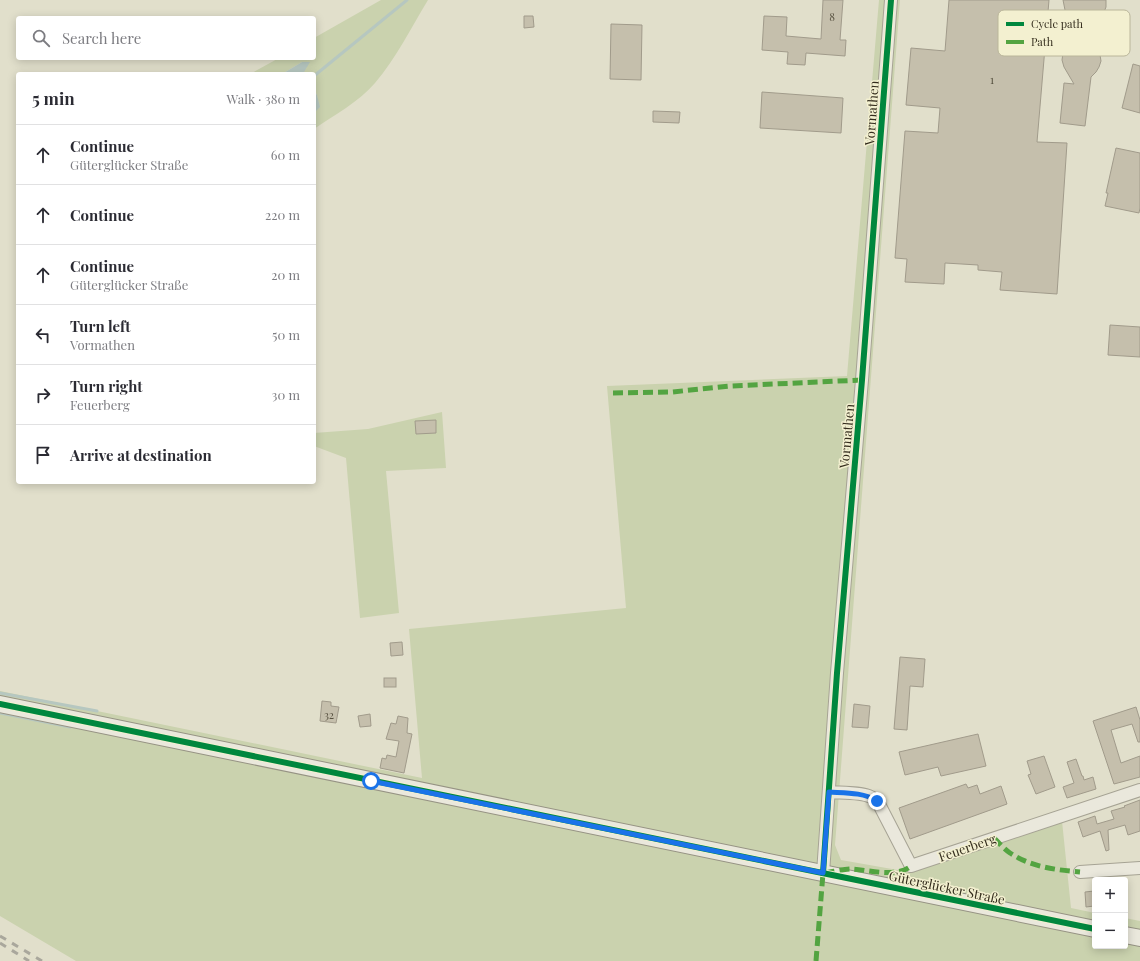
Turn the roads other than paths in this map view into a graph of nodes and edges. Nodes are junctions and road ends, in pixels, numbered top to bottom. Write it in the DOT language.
graph roads {
  1 [pos="891,0"];
  2 [pos="0,704"];
  3 [pos="1140,790"];
  4 [pos="829,792"];
  5 [pos="1140,868"];
  6 [pos="1080,872"];
  7 [pos="823,873"];
  8 [pos="1092,928"];
  9 [pos="1128,936"];
  10 [pos="1140,938"];
  1 -- 4 [label="street, Vormathen"];
  2 -- 7 [label="street, Güterglücker Straße"];
  3 -- 4 [label="street, Feuerberg"];
  4 -- 7 [label="street, Vormathen"];
  5 -- 6 [label="street"];
  7 -- 8 [label="street, Güterglücker Straße"];
  9 -- 10 [label="street"];
}
